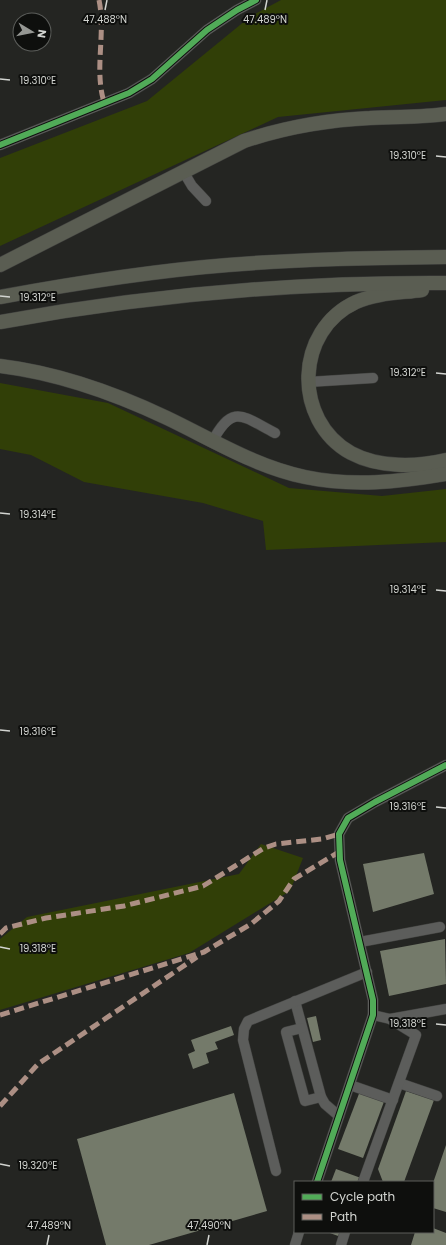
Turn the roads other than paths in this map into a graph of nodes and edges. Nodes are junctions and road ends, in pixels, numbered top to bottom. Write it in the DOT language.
graph roads {
  1 [pos="256,0"];
  2 [pos="446,114"];
  3 [pos="0,145"];
  4 [pos="183,171"];
  5 [pos="206,200"];
  6 [pos="446,258"];
  7 [pos="0,265"];
  8 [pos="446,283"];
  9 [pos="446,286"];
  10 [pos="0,296"];
  11 [pos="0,322"];
  12 [pos="0,366"];
  13 [pos="373,378"];
  14 [pos="308,382"];
  15 [pos="275,433"];
  16 [pos="212,442"];
  17 [pos="446,460"];
  18 [pos="446,474"];
  19 [pos="446,765"];
  20 [pos="440,927"];
  21 [pos="360,942"];
  22 [pos="366,972"];
  23 [pos="295,1001"];
  24 [pos="446,1010"];
  25 [pos="373,1015"];
  26 [pos="390,1019"];
  27 [pos="302,1028"];
  28 [pos="399,1083"];
  29 [pos="350,1085"];
  30 [pos="437,1096"];
  31 [pos="321,1097"];
  32 [pos="393,1100"];
  33 [pos="339,1116"];
  34 [pos="276,1171"];
  35 [pos="316,1181"];
  36 [pos="363,1181"];
  37 [pos="299,1233"];
  38 [pos="345,1233"];
  39 [pos="295,1245"];
  40 [pos="341,1245"];
  1 -- 3 [label="street"];
  2 -- 4 [label="highway"];
  4 -- 5 [label="street"];
  4 -- 7 [label="highway"];
  6 -- 10 [label="highway"];
  8 -- 11 [label="highway"];
  9 -- 14 [label="highway"];
  12 -- 16 [label="highway"];
  13 -- 14 [label="street"];
  14 -- 17 [label="highway"];
  15 -- 16 [label="street"];
  16 -- 18 [label="highway"];
  19 -- 21 [label="street"];
  20 -- 21 [label="street"];
  21 -- 22 [label="street"];
  22 -- 23 [label="street"];
  22 -- 25 [label="street"];
  23 -- 27 [label="street"];
  23 -- 34 [label="street"];
  24 -- 26 [label="street"];
  25 -- 26 [label="street"];
  25 -- 29 [label="street"];
  26 -- 28 [label="street"];
  27 -- 31 [label="street"];
  27 -- 31 [label="street"];
  28 -- 30 [label="street"];
  28 -- 32 [label="street"];
  29 -- 32 [label="street"];
  29 -- 33 [label="street"];
  31 -- 33 [label="street"];
  32 -- 36 [label="street"];
  33 -- 35 [label="street"];
  37 -- 39 [label="street"];
  38 -- 40 [label="street"];
}
